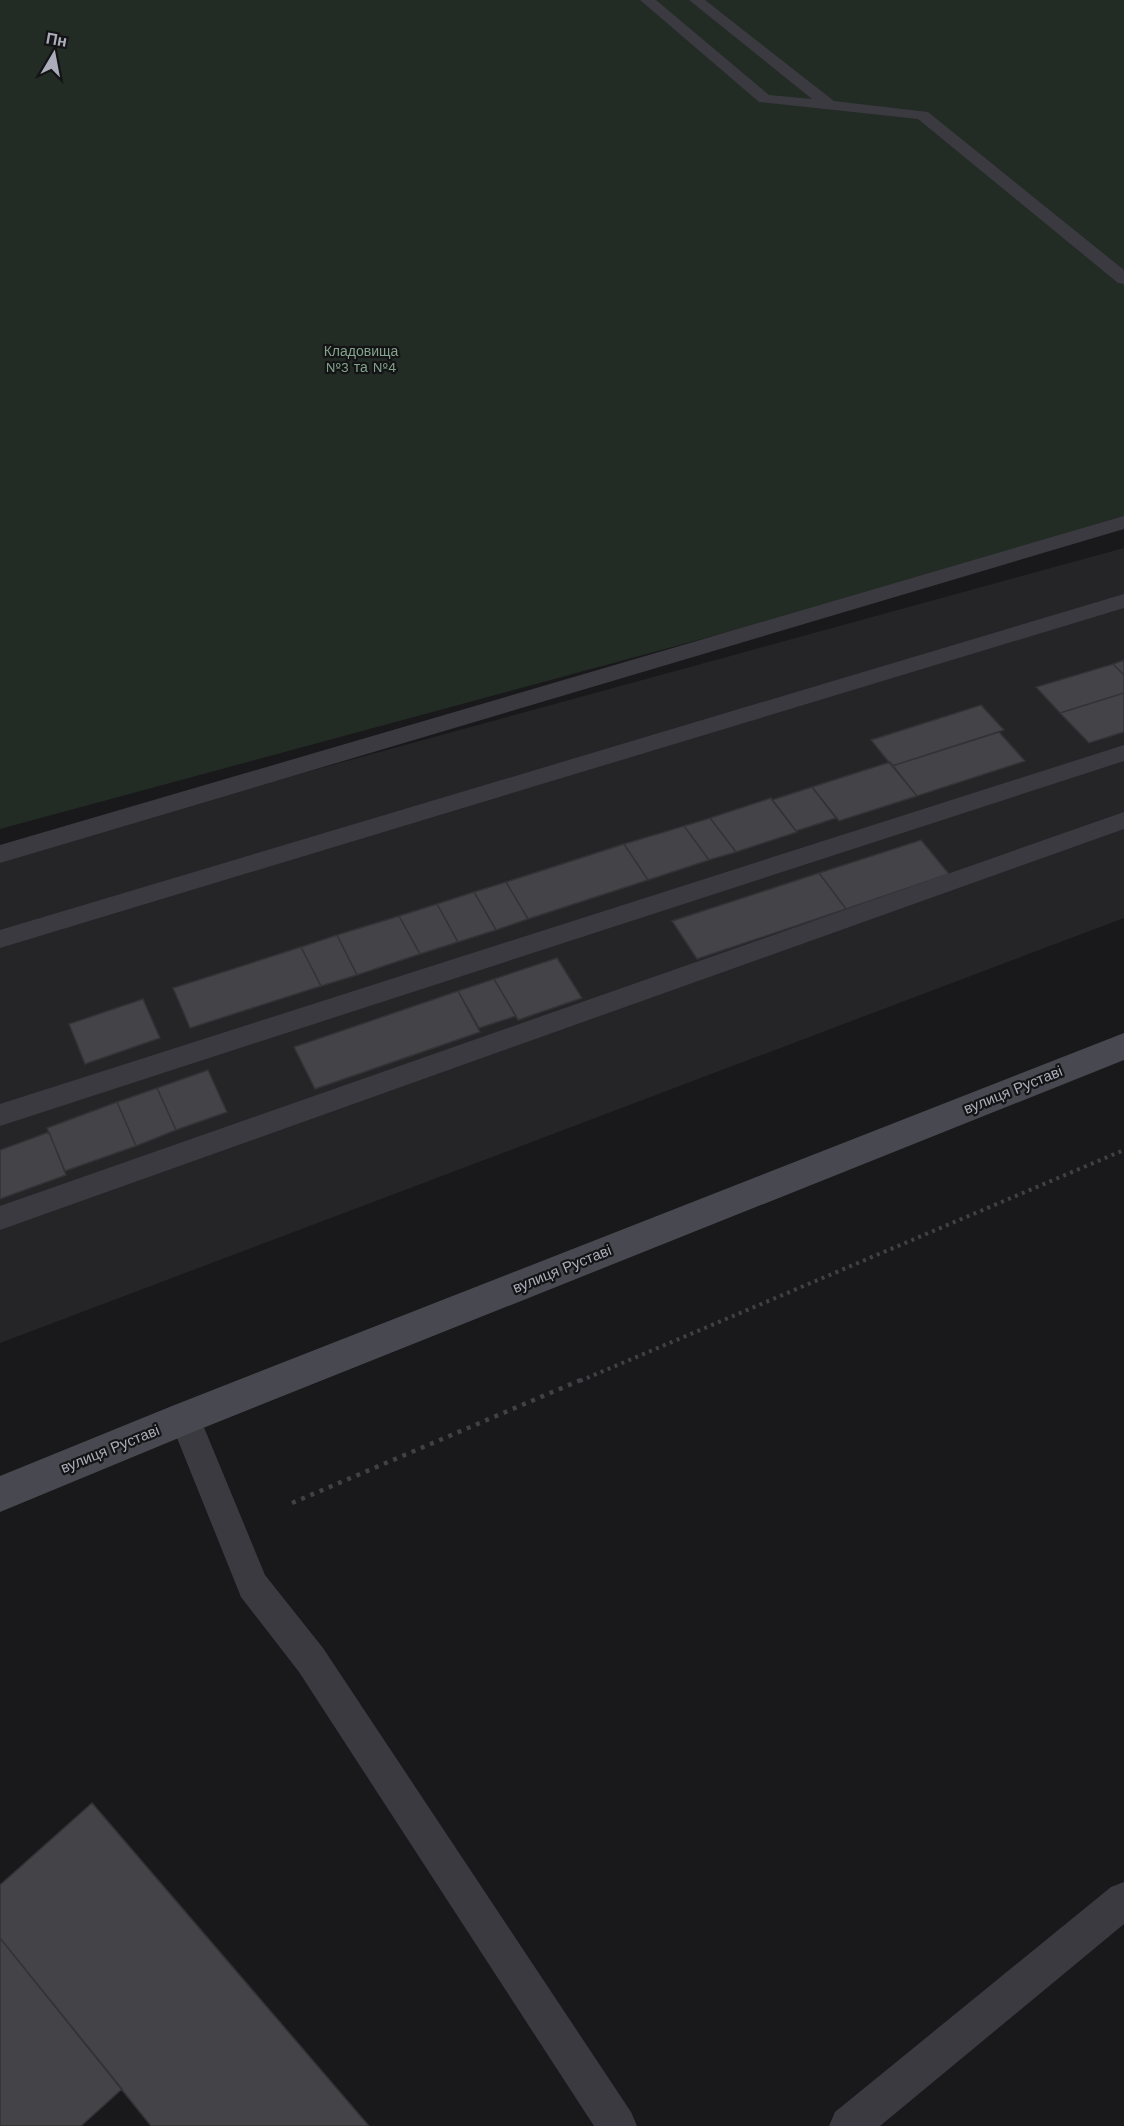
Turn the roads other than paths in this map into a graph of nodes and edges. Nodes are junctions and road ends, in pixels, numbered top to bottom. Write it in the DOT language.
graph roads {
  1 [pos="647,0"];
  2 [pos="696,0"];
  3 [pos="830,105"];
  4 [pos="1124,279"];
  5 [pos="1124,522"];
  6 [pos="1124,601"];
  7 [pos="1124,753"];
  8 [pos="1124,820"];
  9 [pos="0,854"];
  10 [pos="0,939"];
  11 [pos="1124,1046"];
  12 [pos="0,1115"];
  13 [pos="0,1218"];
  14 [pos="185,1418"];
  15 [pos="0,1494"];
  16 [pos="1124,1900"];
  17 [pos="616,2126"];
  18 [pos="849,2126"];
  1 -- 3 [label="lane"];
  2 -- 3 [label="lane"];
  3 -- 4 [label="lane"];
  5 -- 9 [label="lane"];
  6 -- 10 [label="lane"];
  7 -- 12 [label="lane"];
  8 -- 13 [label="lane"];
  11 -- 14 [label="main road, вулиця Руставі"];
  14 -- 15 [label="main road, вулиця Руставі"];
  14 -- 17 [label="lane"];
  16 -- 18 [label="lane"];
}
